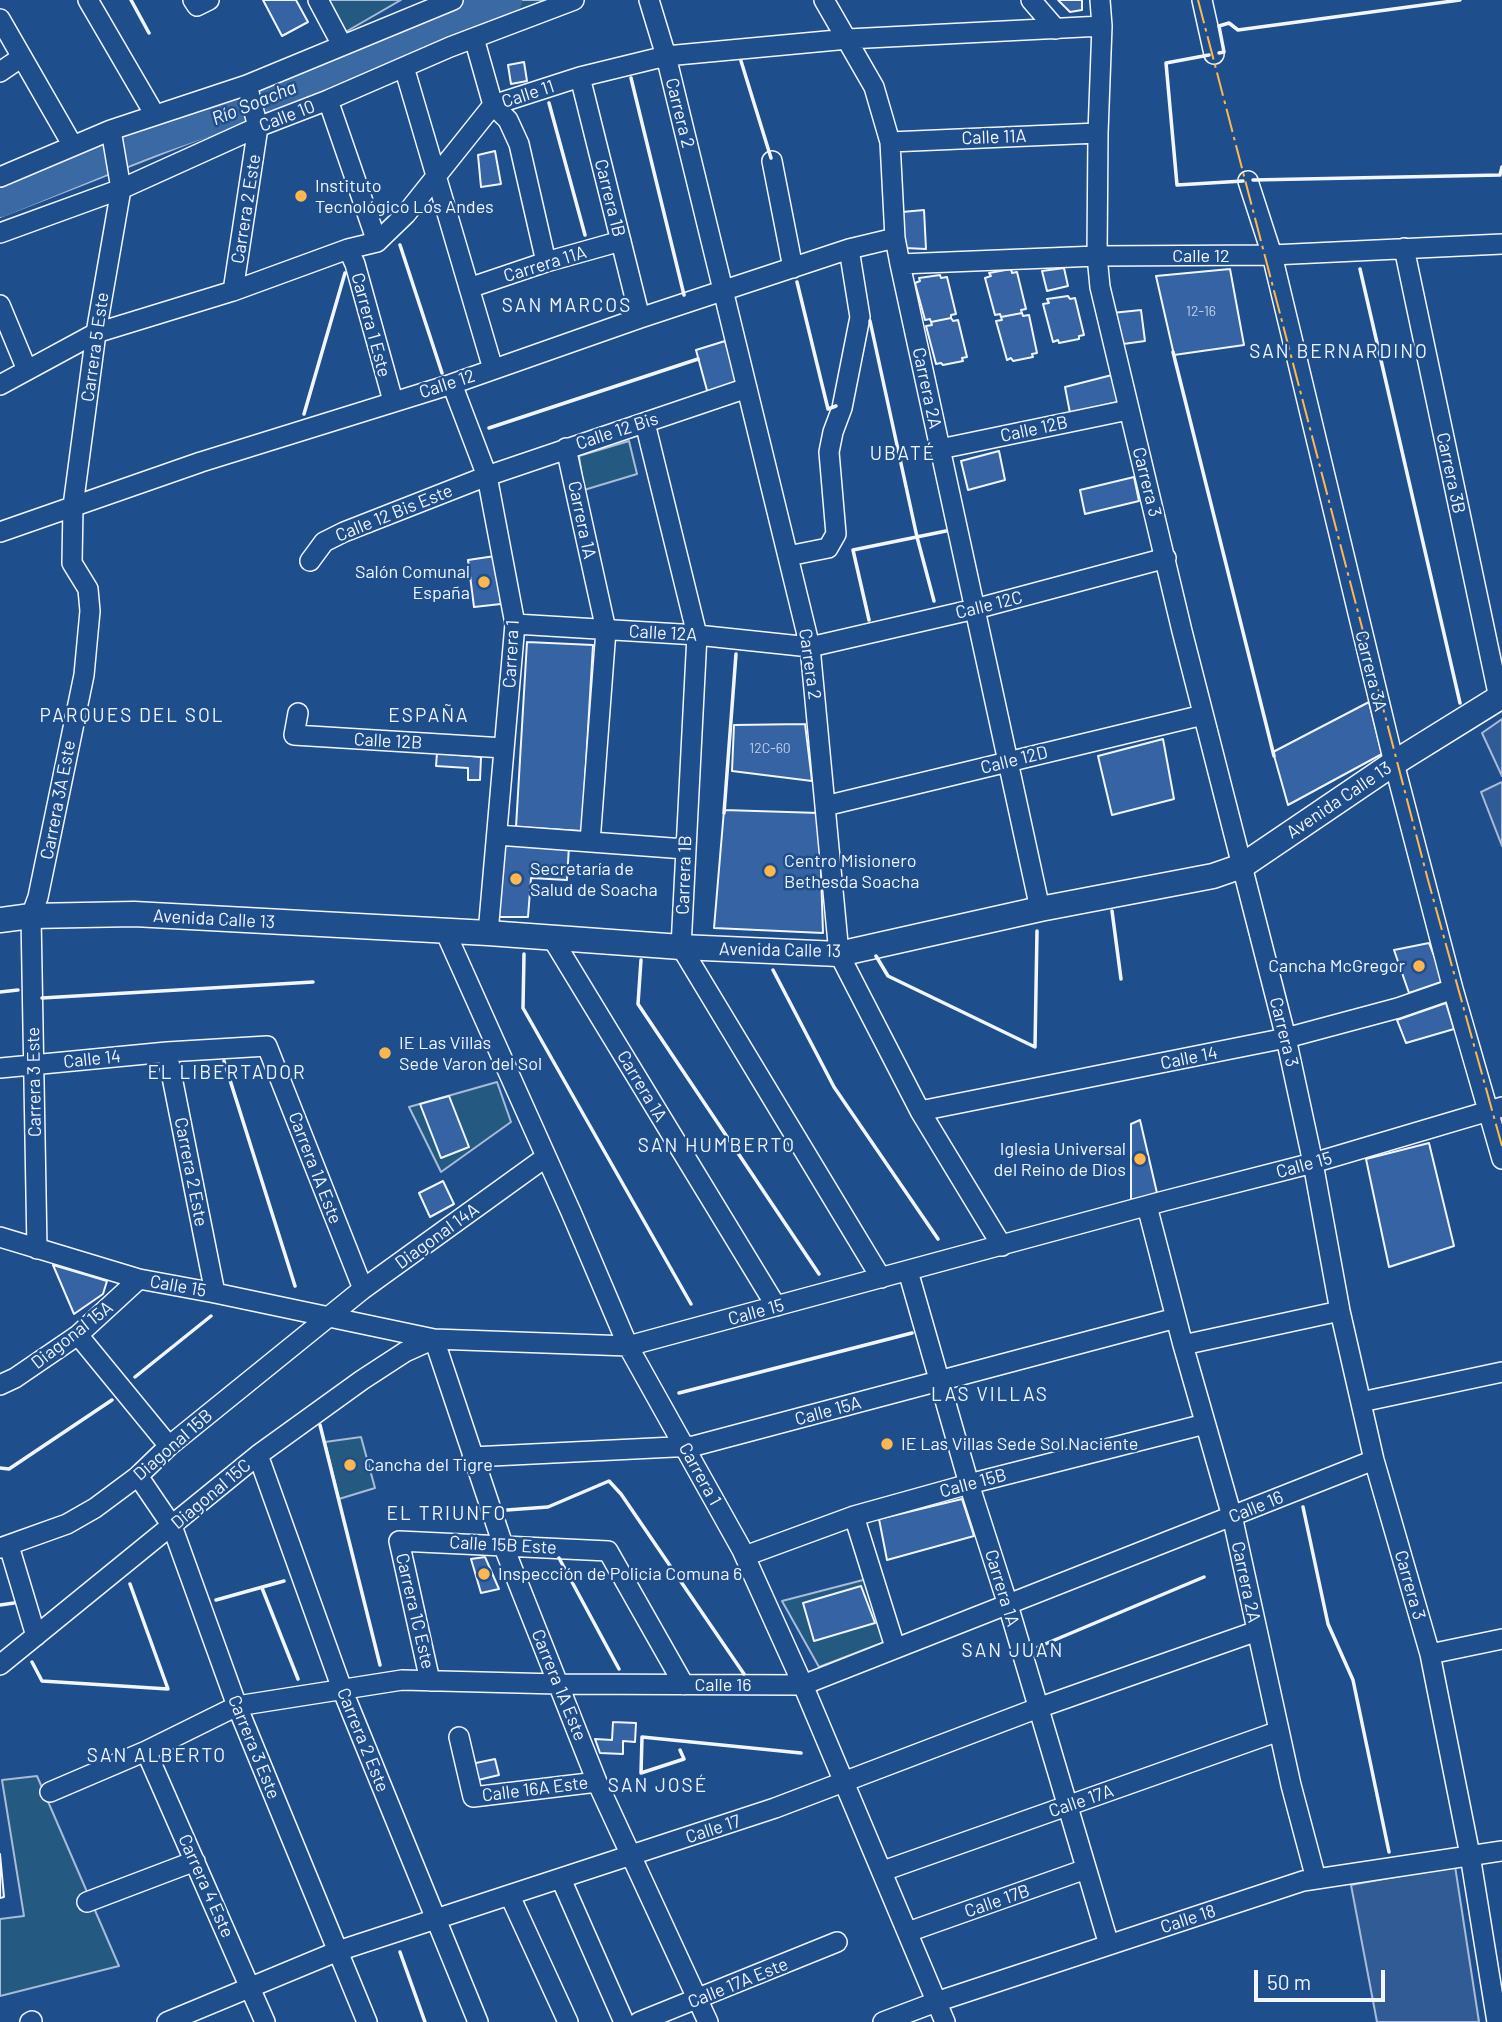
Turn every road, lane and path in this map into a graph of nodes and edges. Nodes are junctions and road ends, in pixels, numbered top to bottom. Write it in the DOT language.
graph roads {
  1 [pos="88,0"];
  2 [pos="317,0"];
  3 [pos="453,0"];
  4 [pos="574,0"];
  5 [pos="649,0"];
  6 [pos="824,0"];
  7 [pos="1031,0"];
  8 [pos="1100,0"];
  9 [pos="1202,0"];
  10 [pos="431,4"];
  11 [pos="0,19"];
  12 [pos="1102,26"];
  13 [pos="1056,29"];
  14 [pos="474,38"];
  15 [pos="848,39"];
  16 [pos="342,45"];
  17 [pos="1214,54"];
  18 [pos="666,56"];
  19 [pos="22,57"];
  20 [pos="404,67"];
  21 [pos="0,72"];
  22 [pos="580,77"];
  23 [pos="248,87"];
  24 [pos="328,100"];
  25 [pos="493,105"];
  26 [pos="155,116"];
  27 [pos="258,125"];
  28 [pos="111,130"];
  29 [pos="1098,133"];
  30 [pos="890,142"];
  31 [pos="73,146"];
  32 [pos="772,161"];
  33 [pos="0,177"];
  34 [pos="437,178"];
  35 [pos="1248,181"];
  36 [pos="121,190"];
  37 [pos="0,233"];
  38 [pos="895,238"];
  39 [pos="621,241"];
  40 [pos="377,242"];
  41 [pos="1502,244"];
  42 [pos="1404,248"];
  43 [pos="348,249"];
  44 [pos="849,249"];
  45 [pos="1097,256"];
  46 [pos="1272,256"];
  47 [pos="546,262"];
  48 [pos="900,264"];
  49 [pos="793,268"];
  50 [pos="469,288"];
  51 [pos="233,291"];
  52 [pos="724,291"];
  53 [pos="0,304"];
  54 [pos="640,318"];
  55 [pos="96,333"];
  56 [pos="493,369"];
  57 [pos="27,370"];
  58 [pos="452,384"];
  59 [pos="0,385"];
  60 [pos="747,388"];
  61 [pos="393,401"];
  62 [pos="1128,410"];
  63 [pos="645,423"];
  64 [pos="566,448"];
  65 [pos="940,449"];
  66 [pos="487,476"];
  67 [pos="73,506"];
  68 [pos="0,532"];
  69 [pos="788,556"];
  70 [pos="1166,558"];
  71 [pos="310,561"];
  72 [pos="975,609"];
  73 [pos="515,624"];
  74 [pos="606,630"];
  75 [pos="697,635"];
  76 [pos="810,647"];
  77 [pos="1500,697"];
  78 [pos="298,713"];
  79 [pos="1203,715"];
  80 [pos="504,748"];
  81 [pos="1008,762"];
  82 [pos="1394,763"];
  83 [pos="825,806"];
  84 [pos="497,835"];
  85 [pos="590,842"];
  86 [pos="685,849"];
  87 [pos="1242,866"];
  88 [pos="1040,909"];
  89 [pos="31,916"];
  90 [pos="0,920"];
  91 [pos="445,931"];
  92 [pos="488,933"];
  93 [pos="552,938"];
  94 [pos="681,947"];
  95 [pos="839,954"];
  96 [pos="1453,989"];
  97 [pos="1286,1038"];
  98 [pos="267,1046"];
  99 [pos="167,1052"];
  100 [pos="34,1065"];
  101 [pos="0,1068"];
  102 [pos="1495,1108"];
  103 [pos="920,1111"];
  104 [pos="546,1157"];
  105 [pos="1502,1159"];
  106 [pos="1314,1163"];
  107 [pos="1147,1206"];
  108 [pos="0,1237"];
  109 [pos="1002,1246"];
  110 [pos="37,1249"];
  111 [pos="908,1271"];
  112 [pos="881,1278"];
  113 [pos="139,1279"];
  114 [pos="363,1289"];
  115 [pos="215,1293"];
  116 [pos="776,1306"];
  117 [pos="1340,1311"];
  118 [pos="330,1316"];
  119 [pos="1176,1318"];
  120 [pos="78,1335"];
  121 [pos="434,1339"];
  122 [pos="1183,1345"];
  123 [pos="628,1346"];
  124 [pos="1502,1372"];
  125 [pos="941,1381"];
  126 [pos="0,1385"];
  127 [pos="1361,1402"];
  128 [pos="1205,1424"];
  129 [pos="169,1446"];
  130 [pos="685,1447"];
  131 [pos="258,1455"];
  132 [pos="472,1457"];
  133 [pos="1374,1460"];
  134 [pos="138,1476"];
  135 [pos="969,1484"];
  136 [pos="854,1516"];
  137 [pos="1231,1516"];
  138 [pos="173,1526"];
  139 [pos="399,1541"];
  140 [pos="502,1545"];
  141 [pos="5,1547"];
  142 [pos="745,1556"];
  143 [pos="1008,1605"];
  144 [pos="1257,1631"];
  145 [pos="36,1636"];
  146 [pos="1502,1639"];
  147 [pos="895,1647"];
  148 [pos="1430,1654"];
  149 [pos="0,1665"];
  150 [pos="430,1681"];
  151 [pos="558,1684"];
  152 [pos="684,1685"];
  153 [pos="803,1685"];
  154 [pos="342,1689"];
  155 [pos="237,1706"];
  156 [pos="1038,1708"];
  157 [pos="1279,1731"];
  158 [pos="459,1737"];
  159 [pos="146,1751"];
  160 [pos="597,1782"];
  161 [pos="845,1782"];
  162 [pos="50,1792"];
  163 [pos="1067,1806"];
  164 [pos="1502,1851"];
  165 [pos="1470,1855"];
  166 [pos="632,1856"];
  167 [pos="195,1861"];
  168 [pos="1086,1870"];
  169 [pos="883,1871"];
  170 [pos="561,1879"];
  171 [pos="1316,1879"];
  172 [pos="510,1896"];
  173 [pos="87,1902"];
  174 [pos="435,1920"];
  175 [pos="908,1932"];
  176 [pos="836,1942"];
  177 [pos="1109,1945"];
  178 [pos="338,1951"];
  179 [pos="250,1988"];
  180 [pos="699,1999"];
  181 [pos="936,2002"];
  182 [pos="167,2022"];
  183 [pos="265,2022"];
  184 [pos="367,2022"];
  185 [pos="478,2022"];
  186 [pos="568,2022"];
  187 [pos="624,2022"];
  188 [pos="639,2022"];
  189 [pos="708,2022"];
  190 [pos="883,2022"];
  191 [pos="945,2022"];
  192 [pos="1497,2022"];
  1 -- 26 [label="street"];
  2 -- 16 [label="street"];
  3 -- 10 [label="street"];
  4 -- 14 [label="street, Calle 10"];
  5 -- 18 [label="street"];
  6 -- 15 [label="street, Carrera 2A"];
  7 -- 13 [label="street"];
  8 -- 12 [label="street, Carrera 3"];
  9 -- 17 [label="street"];
  10 -- 16 [label="street"];
  11 -- 19 [label="street"];
  12 -- 13 [label="street, Calle 11"];
  12 -- 29 [label="street, Carrera 3"];
  13 -- 15 [label="street, Calle 11"];
  14 -- 20 [label="street, Calle 10"];
  14 -- 25 [label="street"];
  15 -- 18 [label="street, Calle 11"];
  15 -- 30 [label="street, Carrera 2A"];
  16 -- 23 [label="street"];
  18 -- 22 [label="street, Calle 11"];
  18 -- 52 [label="street, Carrera 2"];
  19 -- 21 [label="street"];
  19 -- 31 [label="street"];
  20 -- 24 [label="street, Calle 10"];
  20 -- 34 [label="street"];
  22 -- 25 [label="street, Calle 11"];
  22 -- 39 [label="street, Carrera 1B"];
  23 -- 26 [label="street"];
  23 -- 27 [label="street"];
  24 -- 27 [label="street, Calle 10"];
  24 -- 40 [label="street"];
  25 -- 34 [label="street, Calle 11"];
  25 -- 47 [label="street"];
  26 -- 28 [label="street"];
  27 -- 36 [label="street, Calle 10"];
  27 -- 51 [label="street, Carrera 2 Este"];
  28 -- 31 [label="street"];
  28 -- 36 [label="street"];
  29 -- 30 [label="street, Calle 11A"];
  29 -- 45 [label="street, Carrera 3"];
  30 -- 38 [label="street, Carrera 2A"];
  31 -- 33 [label="street"];
  32 -- 49 [label="street"];
  34 -- 40 [label="street, Calle 11"];
  34 -- 50 [label="street"];
  35 -- 46 [label="street, Carrera 3A"];
  36 -- 37 [label="street, Calle 10"];
  36 -- 55 [label="street, Carrera 5 Este"];
  38 -- 44 [label="street, Calle 12"];
  38 -- 48 [label="street, Carrera 2A"];
  39 -- 47 [label="street, Carrera 11A"];
  39 -- 54 [label="street, Carrera 1B"];
  40 -- 43 [label="street"];
  41 -- 42 [label="street, Calle 12"];
  42 -- 46 [label="street, Calle 12"];
  42 -- 77 [label="street, Carrera 3B"];
  43 -- 51 [label="street"];
  43 -- 61 [label="street, Carrera 1 Este"];
  44 -- 49 [label="street, Calle 12"];
  44 -- 69 [label="street"];
  45 -- 46 [label="street, Calle 12"];
  45 -- 48 [label="street, Calle 12"];
  45 -- 62 [label="street, Carrera 3"];
  46 -- 82 [label="street, Carrera 3A"];
  47 -- 50 [label="street, Carrera 11A"];
  48 -- 65 [label="street, Carrera 2A"];
  49 -- 52 [label="street, Calle 12"];
  50 -- 56 [label="street"];
  51 -- 55 [label="street"];
  52 -- 54 [label="street, Calle 12"];
  52 -- 60 [label="street, Carrera 2"];
  53 -- 57 [label="street"];
  54 -- 56 [label="street, Calle 12"];
  55 -- 57 [label="street"];
  55 -- 67 [label="street, Carrera 5 Este"];
  56 -- 58 [label="street, Calle 12"];
  57 -- 59 [label="street"];
  58 -- 61 [label="street, Calle 12"];
  58 -- 66 [label="street, Carrera 1"];
  60 -- 63 [label="street, Calle 12 Bis"];
  60 -- 69 [label="street, Carrera 2"];
  61 -- 67 [label="street, Calle 12"];
  62 -- 65 [label="street, Calle 12B"];
  62 -- 70 [label="street, Carrera 3"];
  63 -- 64 [label="street, Calle 12 Bis"];
  63 -- 75 [label="street, Carrera 1B"];
  64 -- 66 [label="street, Calle 12 Bis"];
  64 -- 74 [label="street, Carrera 1A"];
  65 -- 72 [label="street, Carrera 2A"];
  66 -- 71 [label="street, Calle 12 Bis Este"];
  66 -- 73 [label="street, Carrera 1"];
  67 -- 68 [label="street, Calle 12"];
  67 -- 89 [label="street, Carrera 3A Este"];
  69 -- 76 [label="street, Carrera 2"];
  70 -- 72 [label="street, Calle 12C"];
  70 -- 79 [label="street, Carrera 3"];
  72 -- 76 [label="street, Calle 12C"];
  72 -- 81 [label="street, Carrera 2A"];
  73 -- 74 [label="street, Calle 12A"];
  73 -- 80 [label="street, Carrera 1"];
  74 -- 75 [label="street, Calle 12A"];
  74 -- 85 [label="street, Carrera 1A"];
  75 -- 76 [label="street, Calle 12A"];
  75 -- 86 [label="street, Carrera 1B"];
  76 -- 83 [label="street, Carrera 2"];
  77 -- 82 [label="main road, Avenida Calle 13"];
  78 -- 80 [label="street, Calle 12B"];
  79 -- 81 [label="street, Calle 12D"];
  79 -- 87 [label="street, Carrera 3"];
  80 -- 84 [label="street, Carrera 1"];
  81 -- 83 [label="street, Calle 12D"];
  81 -- 88 [label="street, Carrera 2A"];
  82 -- 87 [label="main road, Avenida Calle 13"];
  82 -- 96 [label="street, Carrera 3A"];
  83 -- 95 [label="street, Carrera 2"];
  84 -- 85 [label="street"];
  84 -- 92 [label="street, Carrera 1"];
  85 -- 86 [label="street"];
  86 -- 94 [label="street, Carrera 1B"];
  87 -- 88 [label="main road, Avenida Calle 13"];
  87 -- 97 [label="street, Carrera 3"];
  88 -- 95 [label="main road, Avenida Calle 13"];
  89 -- 90 [label="main road, Avenida Calle 13"];
  89 -- 91 [label="main road, Avenida Calle 13"];
  89 -- 100 [label="street, Carrera 3 Este"];
  91 -- 92 [label="main road, Avenida Calle 13"];
  91 -- 104 [label="street, Carrera 1"];
  92 -- 93 [label="main road, Avenida Calle 13"];
  93 -- 94 [label="main road, Avenida Calle 13"];
  93 -- 116 [label="street, Carrera 1A"];
  94 -- 95 [label="main road, Avenida Calle 13"];
  94 -- 112 [label="street"];
  95 -- 103 [label="street, Carrera 2"];
  96 -- 97 [label="street, Calle 14"];
  96 -- 102 [label="street, Carrera 3A"];
  97 -- 103 [label="street, Calle 14"];
  97 -- 106 [label="street, Carrera 3"];
  98 -- 99 [label="street, Calle 14"];
  98 -- 114 [label="street, Carrera 1A Este"];
  99 -- 100 [label="street, Calle 14"];
  99 -- 115 [label="street, Carrera 2 Este"];
  100 -- 101 [label="street, Calle 14"];
  100 -- 110 [label="street, Carrera 3 Este"];
  102 -- 105 [label="street, Carrera 3A"];
  102 -- 106 [label="street, Calle 15"];
  103 -- 109 [label="street, Carrera 2"];
  104 -- 114 [label="street, Diagonal 14A"];
  104 -- 123 [label="street, Carrera 1"];
  106 -- 107 [label="street, Calle 15"];
  106 -- 117 [label="street, Carrera 3"];
  107 -- 109 [label="street, Calle 15"];
  107 -- 119 [label="street, Carrera 2A"];
  108 -- 110 [label="street, Calle 15"];
  109 -- 111 [label="street, Calle 15"];
  110 -- 113 [label="street, Calle 15"];
  111 -- 112 [label="street, Calle 15"];
  111 -- 125 [label="street, Carrera 1A"];
  112 -- 116 [label="street, Calle 15"];
  113 -- 115 [label="street, Calle 15"];
  113 -- 120 [label="street, Diagonal 15A"];
  114 -- 118 [label="street, Diagonal 14A"];
  115 -- 118 [label="street, Calle 15"];
  116 -- 123 [label="street, Calle 15"];
  117 -- 122 [label="street"];
  117 -- 127 [label="street, Carrera 3"];
  118 -- 121 [label="street, Calle 15"];
  118 -- 129 [label="street, Diagonal 15B"];
  119 -- 122 [label="street, Carrera 2A"];
  119 -- 125 [label="street, Calle 15A"];
  120 -- 126 [label="street, Diagonal 15A"];
  120 -- 129 [label="street"];
  121 -- 123 [label="street, Calle 15"];
  121 -- 131 [label="street, Diagonal 15C"];
  121 -- 132 [label="street, Carrera 1A Este"];
  122 -- 128 [label="street, Carrera 2A"];
  123 -- 130 [label="street, Carrera 1"];
  124 -- 127 [label="street"];
  125 -- 130 [label="street, Calle 15A"];
  125 -- 135 [label="street, Carrera 1A"];
  127 -- 133 [label="street, Carrera 3"];
  128 -- 135 [label="street, Calle 15B"];
  128 -- 137 [label="street, Carrera 2A"];
  129 -- 134 [label="street, Diagonal 15B"];
  130 -- 132 [label="street, Calle 15A"];
  130 -- 142 [label="street, Carrera 1"];
  131 -- 138 [label="street, Diagonal 15C"];
  131 -- 154 [label="street, Carrera 2 Este"];
  132 -- 140 [label="street, Carrera 1A Este"];
  133 -- 137 [label="street, Calle 16"];
  133 -- 148 [label="street, Carrera 3"];
  134 -- 138 [label="street, Carrera 3 Este"];
  134 -- 141 [label="street, Diagonal 15B"];
  135 -- 136 [label="street, Calle 15B"];
  135 -- 143 [label="street, Carrera 1A"];
  136 -- 142 [label="street, Calle 15B"];
  136 -- 147 [label="street"];
  137 -- 143 [label="street, Calle 16"];
  137 -- 144 [label="street, Carrera 2A"];
  138 -- 145 [label="street, Diagonal 15C"];
  138 -- 155 [label="street, Carrera 3 Este"];
  139 -- 140 [label="street, Calle 15B Este"];
  139 -- 150 [label="street, Carrera 1C Este"];
  140 -- 151 [label="street, Carrera 1A Este"];
  140 -- 152 [label="street, Calle 15B Este"];
  141 -- 145 [label="street"];
  142 -- 153 [label="street, Carrera 1"];
  143 -- 147 [label="street, Calle 16"];
  143 -- 156 [label="street, Carrera 1A"];
  144 -- 156 [label="street, Calle 17"];
  144 -- 157 [label="street, Carrera 2A"];
  145 -- 149 [label="street, Diagonal 15C"];
  146 -- 148 [label="street"];
  147 -- 153 [label="street, Calle 16"];
  148 -- 165 [label="street, Carrera 3"];
  150 -- 151 [label="street, Calle 16"];
  150 -- 154 [label="street, Calle 16"];
  151 -- 152 [label="street, Calle 16"];
  151 -- 160 [label="street, Carrera 1A Este"];
  152 -- 153 [label="street, Calle 16"];
  153 -- 161 [label="street, Carrera 1"];
  154 -- 155 [label="street, Calle 16"];
  154 -- 174 [label="street, Carrera 2 Este"];
  155 -- 159 [label="street, Calle 16"];
  155 -- 178 [label="street, Carrera 3 Este"];
  156 -- 161 [label="street, Calle 17"];
  156 -- 163 [label="street, Carrera 1A"];
  157 -- 163 [label="street, Calle 17A"];
  157 -- 171 [label="street, Carrera 2A"];
  158 -- 160 [label="street, Calle 16A Este"];
  159 -- 162 [label="street, Calle 16"];
  159 -- 167 [label="street, Carrera 4 Este"];
  160 -- 166 [label="street, Carrera 1A Este"];
  161 -- 166 [label="street, Calle 17"];
  161 -- 169 [label="street, Carrera 1"];
  163 -- 168 [label="street, Carrera 1A"];
  163 -- 169 [label="street, Calle 17A"];
  164 -- 165 [label="street, Calle 18"];
  165 -- 171 [label="street, Calle 18"];
  165 -- 192 [label="street, Carrera 3"];
  166 -- 170 [label="street, Calle 17"];
  166 -- 180 [label="street, Carrera 1A Este"];
  167 -- 173 [label="street"];
  167 -- 179 [label="street, Carrera 4 Este"];
  168 -- 175 [label="street, Calle 17B"];
  168 -- 177 [label="street, Carrera 1A"];
  169 -- 175 [label="street, Carrera 1"];
  170 -- 172 [label="street, Calle 17"];
  170 -- 187 [label="street"];
  171 -- 177 [label="street, Calle 18"];
  172 -- 174 [label="street, Calle 17"];
  172 -- 186 [label="street"];
  174 -- 178 [label="street, Calle 17"];
  174 -- 185 [label="street, Carrera 2 Este"];
  175 -- 181 [label="street, Carrera 1"];
  176 -- 180 [label="street, Calle 17A Este"];
  177 -- 181 [label="street, Calle 18"];
  178 -- 179 [label="street, Calle 17"];
  178 -- 184 [label="street, Carrera 3 Este"];
  179 -- 182 [label="street, Calle 17"];
  179 -- 183 [label="street, Carrera 4 Este"];
  180 -- 188 [label="street, Calle 17A Este"];
  180 -- 189 [label="street, Carrera 1A Este"];
  181 -- 190 [label="street, Calle 18"];
  181 -- 191 [label="street, Carrera 1"];
}
